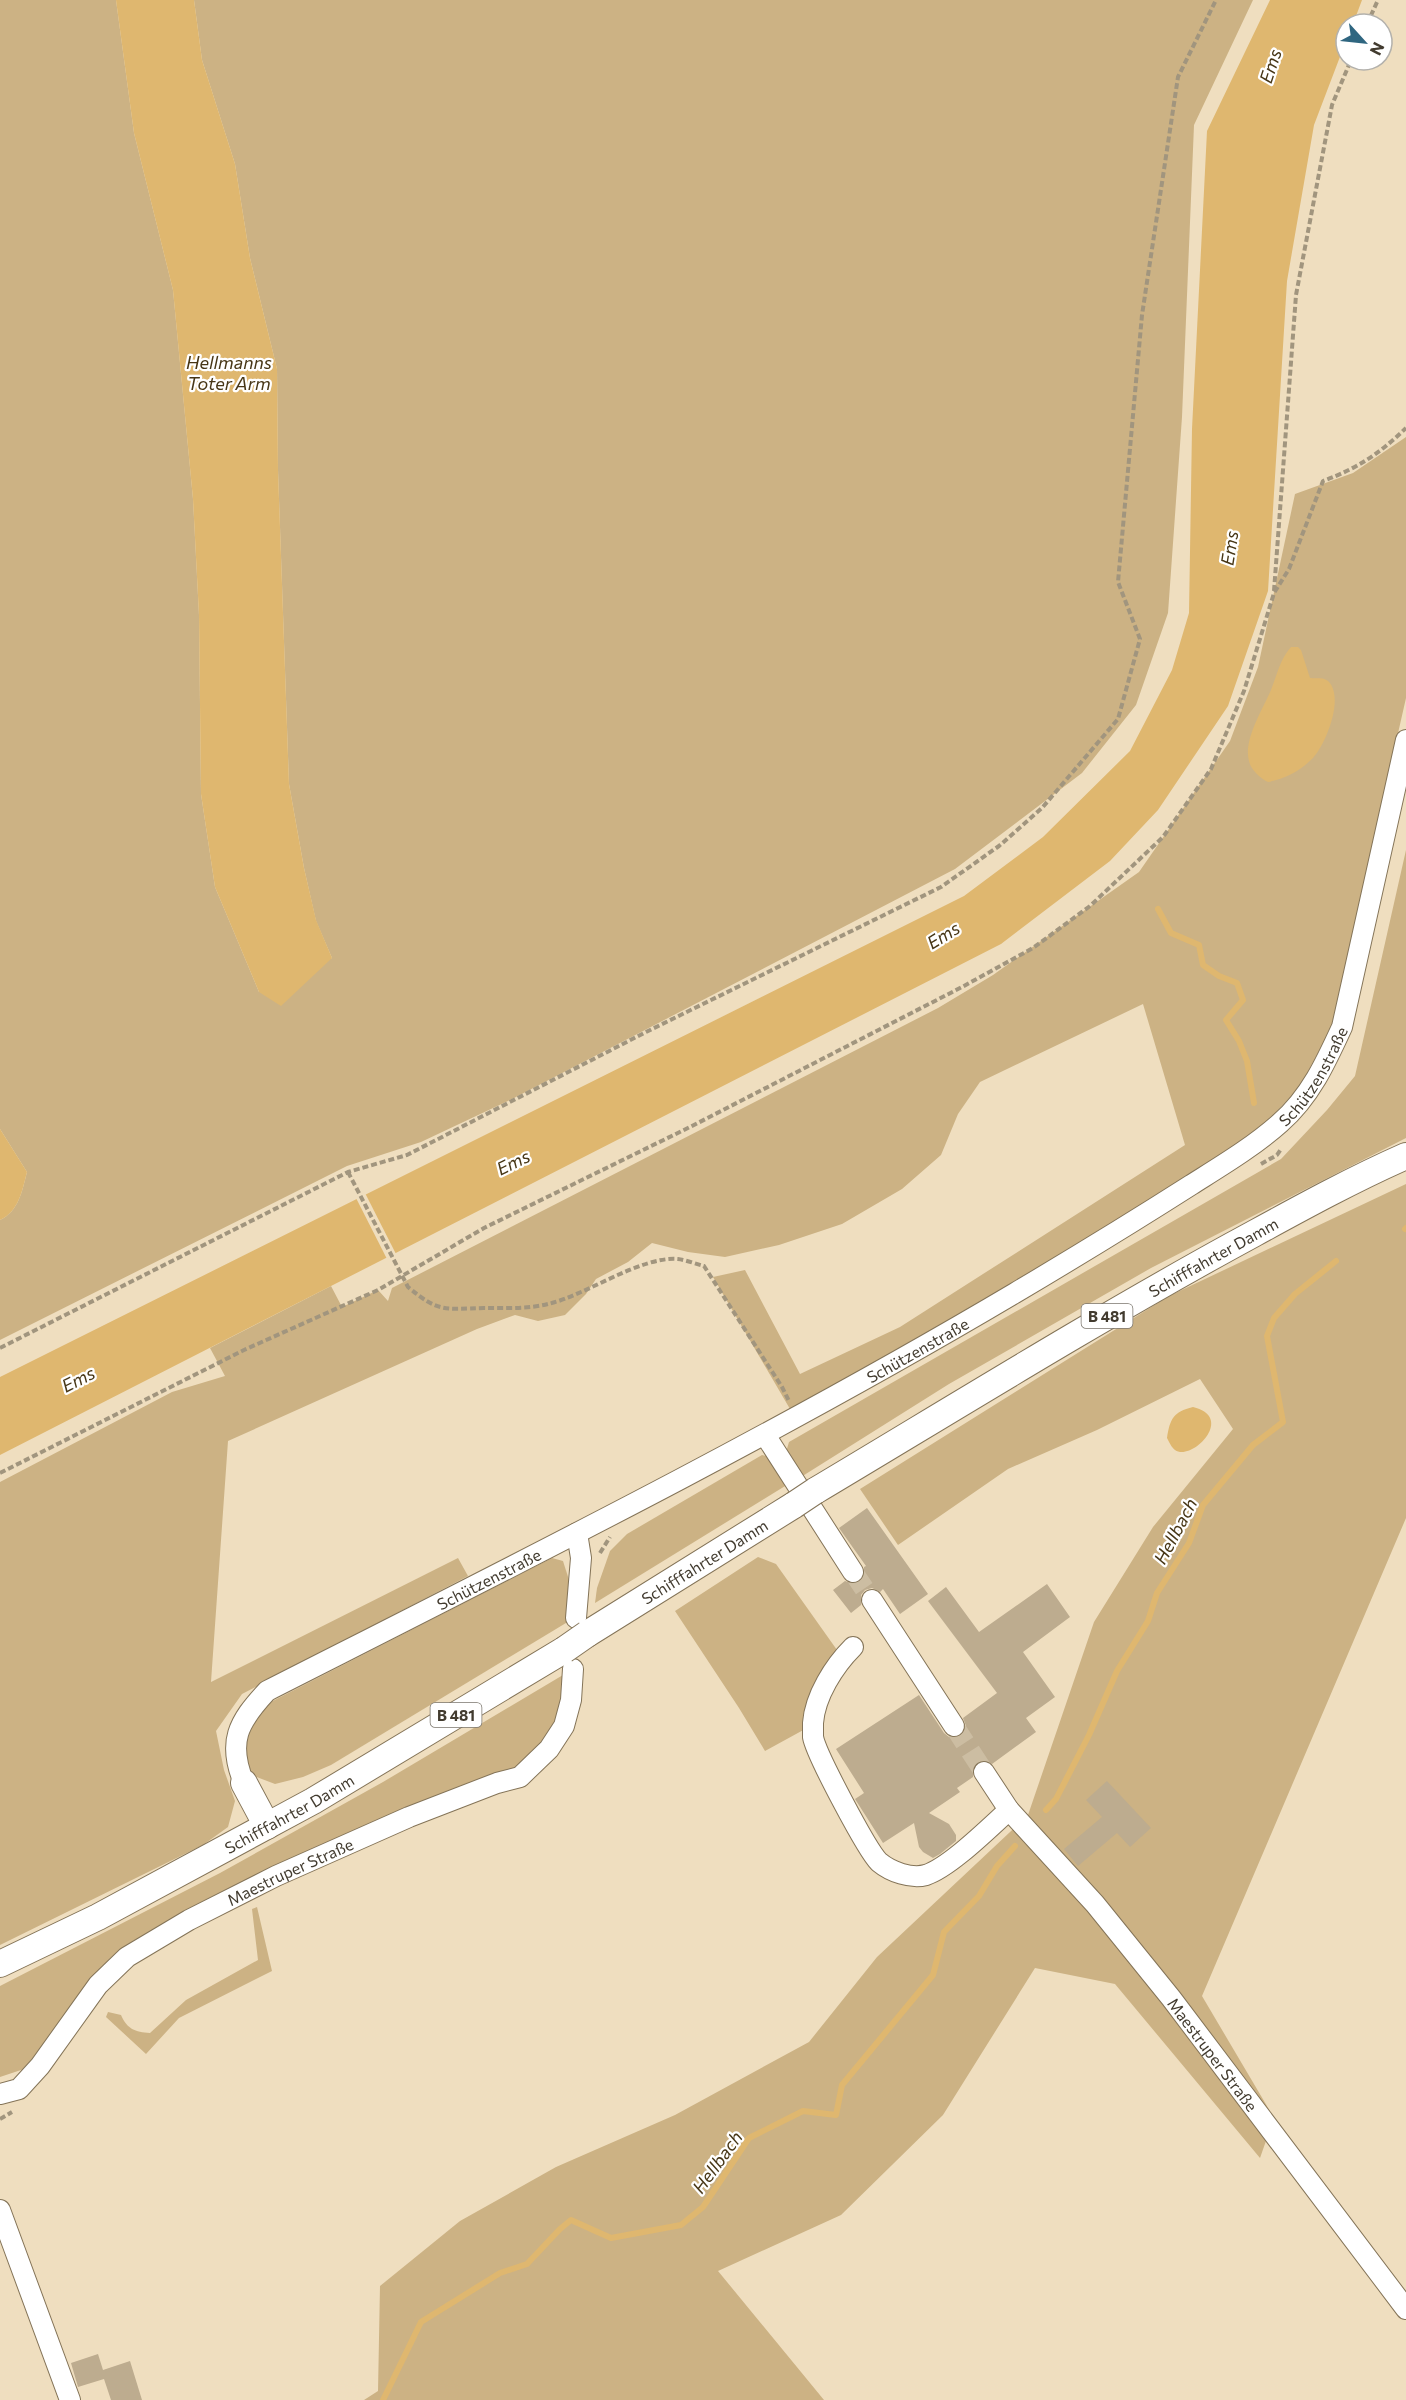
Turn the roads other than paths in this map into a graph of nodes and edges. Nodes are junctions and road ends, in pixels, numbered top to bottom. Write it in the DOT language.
graph roads {
  1 [pos="1406,740"];
  2 [pos="1406,1156"];
  3 [pos="765,1435"];
  4 [pos="577,1533"];
  5 [pos="853,1572"];
  6 [pos="872,1600"];
  7 [pos="582,1626"];
  8 [pos="853,1647"];
  9 [pos="568,1659"];
  10 [pos="954,1726"];
  11 [pos="984,1772"];
  12 [pos="244,1782"];
  13 [pos="1009,1810"];
  14 [pos="267,1826"];
  15 [pos="0,1964"];
  16 [pos="0,2094"];
  17 [pos="0,2210"];
  18 [pos="1406,2309"];
  19 [pos="70,2400"];
  1 -- 3 [label="street, Schützenstraße"];
  2 -- 7 [label="main road, Schifffahrter Damm / B 481, bridge"];
  3 -- 4 [label="street, Schützenstraße"];
  3 -- 5 [label="street"];
  4 -- 7 [label="street"];
  4 -- 12 [label="street, Schützenstraße"];
  6 -- 10 [label="street"];
  7 -- 9 [label="main road, Schifffahrter Damm / B 481, bridge"];
  8 -- 13 [label="street"];
  9 -- 14 [label="main road, Schifffahrter Damm / B 481"];
  9 -- 16 [label="street, Maestruper Straße"];
  11 -- 13 [label="street, Maestruper Straße"];
  12 -- 14 [label="main road"];
  13 -- 18 [label="street, Maestruper Straße"];
  14 -- 15 [label="main road, Schifffahrter Damm / B 481"];
  17 -- 19 [label="street"];
}
